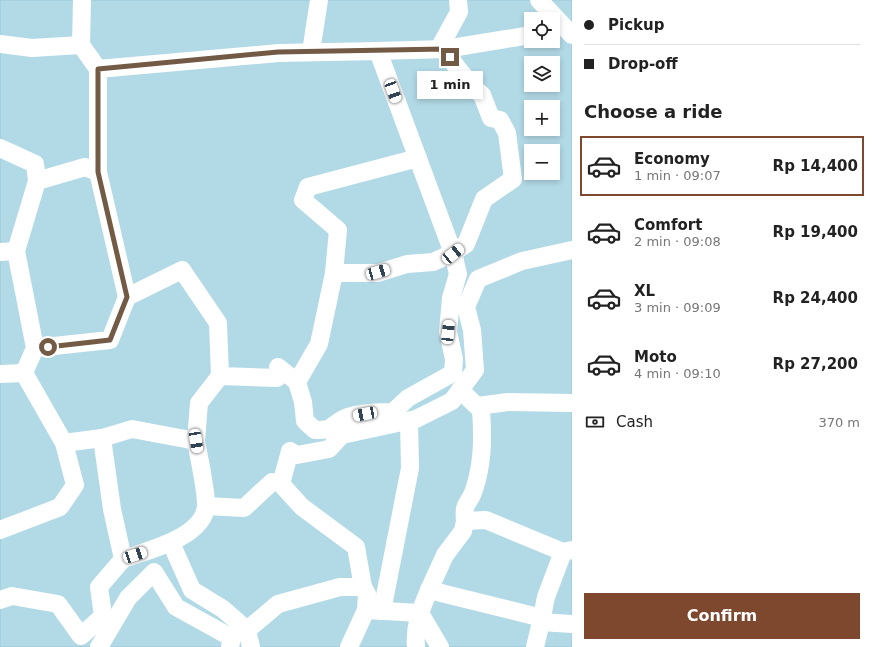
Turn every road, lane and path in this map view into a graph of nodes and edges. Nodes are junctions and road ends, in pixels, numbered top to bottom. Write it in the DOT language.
graph roads {
  1 [pos="82,0"];
  2 [pos="319,0"];
  3 [pos="458,0"];
  4 [pos="539,0"];
  5 [pos="564,32"];
  6 [pos="524,36"];
  7 [pos="0,44"];
  8 [pos="81,45"];
  9 [pos="445,49"];
  10 [pos="378,51"];
  11 [pos="311,52"];
  12 [pos="98,69"];
  13 [pos="0,148"];
  14 [pos="418,158"];
  15 [pos="98,172"];
  16 [pos="37,182"];
  17 [pos="572,250"];
  18 [pos="8,252"];
  19 [pos="453,254"];
  20 [pos="334,273"];
  21 [pos="127,297"];
  22 [pos="35,348"];
  23 [pos="24,373"];
  24 [pos="0,374"];
  25 [pos="220,376"];
  26 [pos="297,382"];
  27 [pos="460,390"];
  28 [pos="572,403"];
  29 [pos="478,406"];
  30 [pos="409,421"];
  31 [pos="102,438"];
  32 [pos="196,441"];
  33 [pos="64,444"];
  34 [pos="272,482"];
  35 [pos="206,506"];
  36 [pos="465,521"];
  37 [pos="0,530"];
  38 [pos="171,543"];
  39 [pos="568,551"];
  40 [pos="123,559"];
  41 [pos="363,588"];
  42 [pos="429,590"];
  43 [pos="0,600"];
  44 [pos="374,611"];
  45 [pos="420,613"];
  46 [pos="541,620"];
  47 [pos="572,624"];
  48 [pos="247,630"];
  49 [pos="80,641"];
  50 [pos="98,647"];
  51 [pos="230,647"];
  52 [pos="251,647"];
  53 [pos="349,647"];
  54 [pos="416,647"];
  55 [pos="440,647"];
  56 [pos="535,647"];
  1 -- 8 [label="lane"];
  2 -- 11 [label="lane"];
  3 -- 9 [label="lane"];
  4 -- 5 [label="lane"];
  6 -- 9 [label="lane"];
  7 -- 8 [label="lane"];
  8 -- 12 [label="lane"];
  9 -- 10 [label="lane"];
  9 -- 19 [label="lane"];
  10 -- 11 [label="lane"];
  10 -- 14 [label="lane"];
  11 -- 12 [label="lane"];
  12 -- 15 [label="lane"];
  13 -- 16 [label="lane"];
  14 -- 19 [label="lane"];
  14 -- 20 [label="lane"];
  15 -- 16 [label="lane"];
  15 -- 21 [label="lane"];
  16 -- 18 [label="lane"];
  17 -- 27 [label="lane"];
  18 -- 22 [label="lane"];
  19 -- 20 [label="lane"];
  19 -- 26 [label="lane"];
  20 -- 26 [label="lane"];
  21 -- 22 [label="lane"];
  21 -- 25 [label="lane"];
  22 -- 23 [label="lane"];
  23 -- 24 [label="lane"];
  23 -- 33 [label="lane"];
  25 -- 26 [label="lane"];
  25 -- 32 [label="lane"];
  27 -- 29 [label="lane"];
  27 -- 30 [label="lane"];
  28 -- 29 [label="lane"];
  29 -- 36 [label="lane"];
  30 -- 41 [label="lane"];
  30 -- 44 [label="lane"];
  31 -- 32 [label="lane"];
  31 -- 33 [label="lane"];
  31 -- 40 [label="lane"];
  32 -- 35 [label="lane"];
  33 -- 37 [label="lane"];
  34 -- 35 [label="lane"];
  35 -- 38 [label="lane"];
  36 -- 39 [label="lane"];
  36 -- 42 [label="lane"];
  38 -- 40 [label="lane"];
  38 -- 48 [label="lane"];
  39 -- 46 [label="lane"];
  40 -- 49 [label="lane"];
  41 -- 44 [label="lane"];
  41 -- 48 [label="lane"];
  42 -- 45 [label="lane"];
  42 -- 46 [label="lane"];
  43 -- 49 [label="lane"];
  44 -- 45 [label="lane"];
  44 -- 53 [label="lane"];
  45 -- 54 [label="lane"];
  45 -- 55 [label="lane"];
  46 -- 47 [label="lane"];
  46 -- 56 [label="lane"];
  48 -- 52 [label="lane"];
  50 -- 51 [label="lane"];
}
